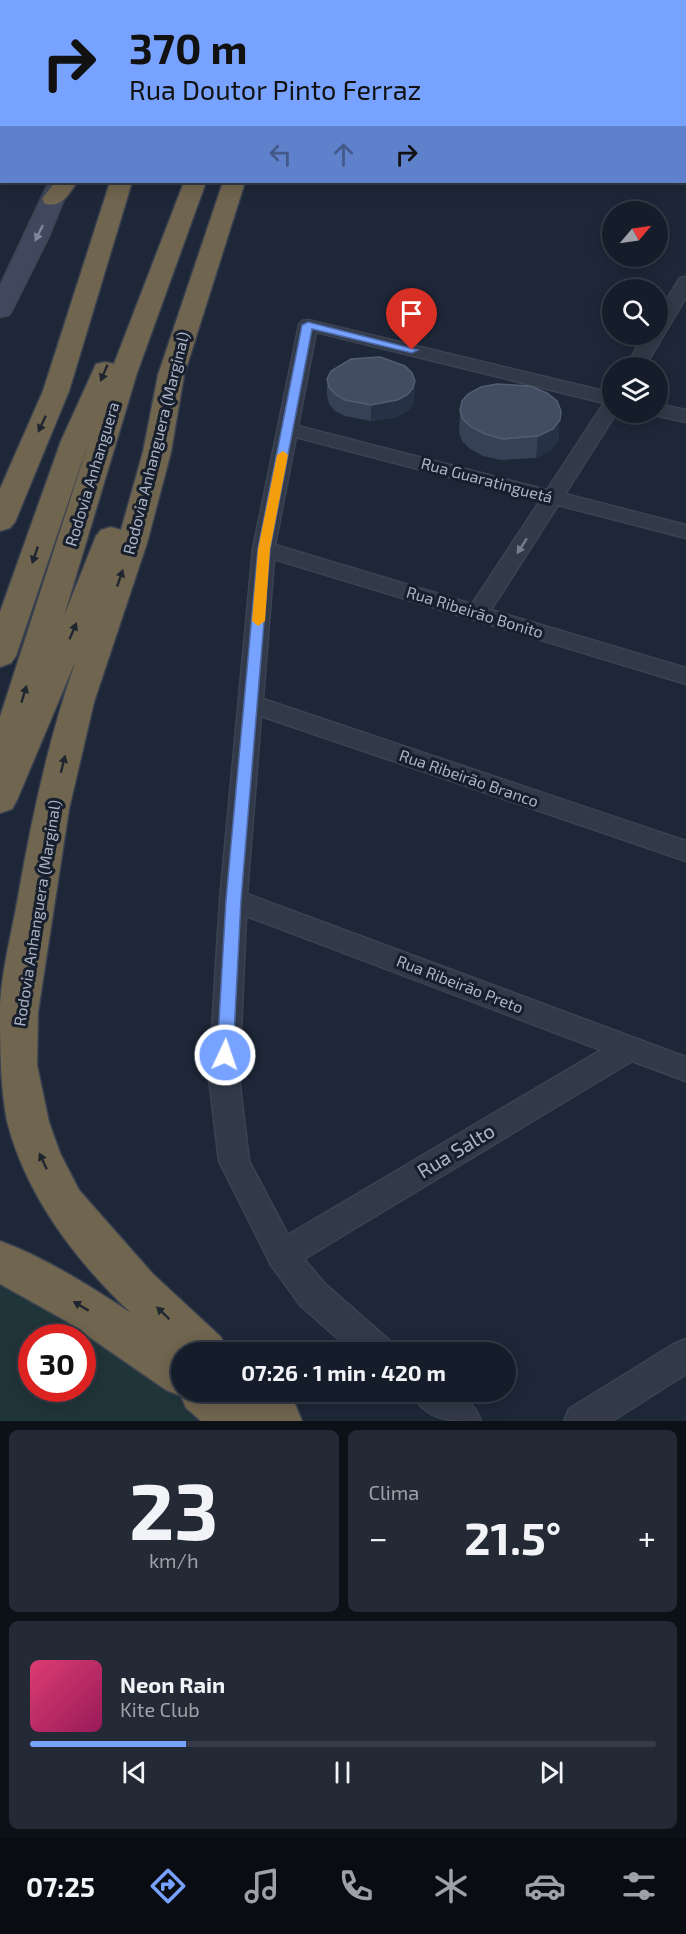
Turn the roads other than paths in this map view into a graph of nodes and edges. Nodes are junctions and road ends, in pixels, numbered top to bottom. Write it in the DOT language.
graph roads {
  1 [pos="120,183"];
  2 [pos="137,183"];
  3 [pos="195,183"];
  4 [pos="234,183"];
  5 [pos="60,187"];
  6 [pos="174,187"];
  7 [pos="686,282"];
  8 [pos="7,283"];
  9 [pos="0,310"];
  10 [pos="668,312"];
  11 [pos="69,349"];
  12 [pos="171,375"];
  13 [pos="602,397"];
  14 [pos="668,412"];
  15 [pos="686,416"];
  16 [pos="602,421"];
  17 [pos="288,429"];
  18 [pos="554,498"];
  19 [pos="0,522"];
  20 [pos="686,532"];
  21 [pos="264,549"];
  22 [pos="478,613"];
  23 [pos="0,656"];
  24 [pos="686,676"];
  25 [pos="252,704"];
  26 [pos="0,770"];
  27 [pos="0,800"];
  28 [pos="686,851"];
  29 [pos="233,900"];
  30 [pos="629,1048"];
  31 [pos="686,1069"];
  32 [pos="282,1255"];
  33 [pos="0,1261"];
  34 [pos="193,1342"];
  35 [pos="367,1342"];
  36 [pos="686,1355"];
  37 [pos="171,1367"];
  38 [pos="215,1402"];
  39 [pos="258,1402"];
  40 [pos="440,1402"];
  41 [pos="237,1421"];
  42 [pos="278,1421"];
  43 [pos="464,1421"];
  44 [pos="581,1421"];
  1 -- 11 [label="highway"];
  2 -- 11 [label="highway"];
  26 -- 3 [label="highway, Rodovia Anhanguera, one-way"];
  4 -- 12 [label="highway, Rodovia Anhanguera (Marginal)"];
  5 -- 8 [label="street, one-way"];
  6 -- 23 [label="highway, Rodovia Anhanguera, one-way"];
  7 -- 10 [label="street"];
  8 -- 9 [label="street"];
  11 -- 19 [label="highway, one-way"];
  27 -- 12 [label="highway, one-way"];
  34 -- 12 [label="highway, Rodovia Anhanguera (Marginal), one-way"];
  13 -- 17 [label="street"];
  14 -- 15 [label="street"];
  16 -- 18 [label="street"];
  17 -- 18 [label="street, Rua Guaratinguetá"];
  17 -- 21 [label="street"];
  18 -- 20 [label="street, Rua Guaratinguetá"];
  18 -- 22 [label="street, one-way"];
  21 -- 22 [label="street, Rua Ribeirão Bonito"];
  21 -- 25 [label="street"];
  22 -- 24 [label="street, Rua Ribeirão Bonito"];
  25 -- 28 [label="street, Rua Ribeirão Branco"];
  25 -- 29 [label="street"];
  29 -- 30 [label="street, Rua Ribeirão Preto"];
  29 -- 32 [label="street"];
  30 -- 31 [label="street, Rua Ribeirão Preto"];
  30 -- 32 [label="street, Rua Salto"];
  32 -- 35 [label="street"];
  37 -- 33 [label="highway, one-way"];
  36 -- 44 [label="street"];
  38 -- 41 [label="highway"];
  39 -- 42 [label="highway"];
  40 -- 43 [label="street"];
}
